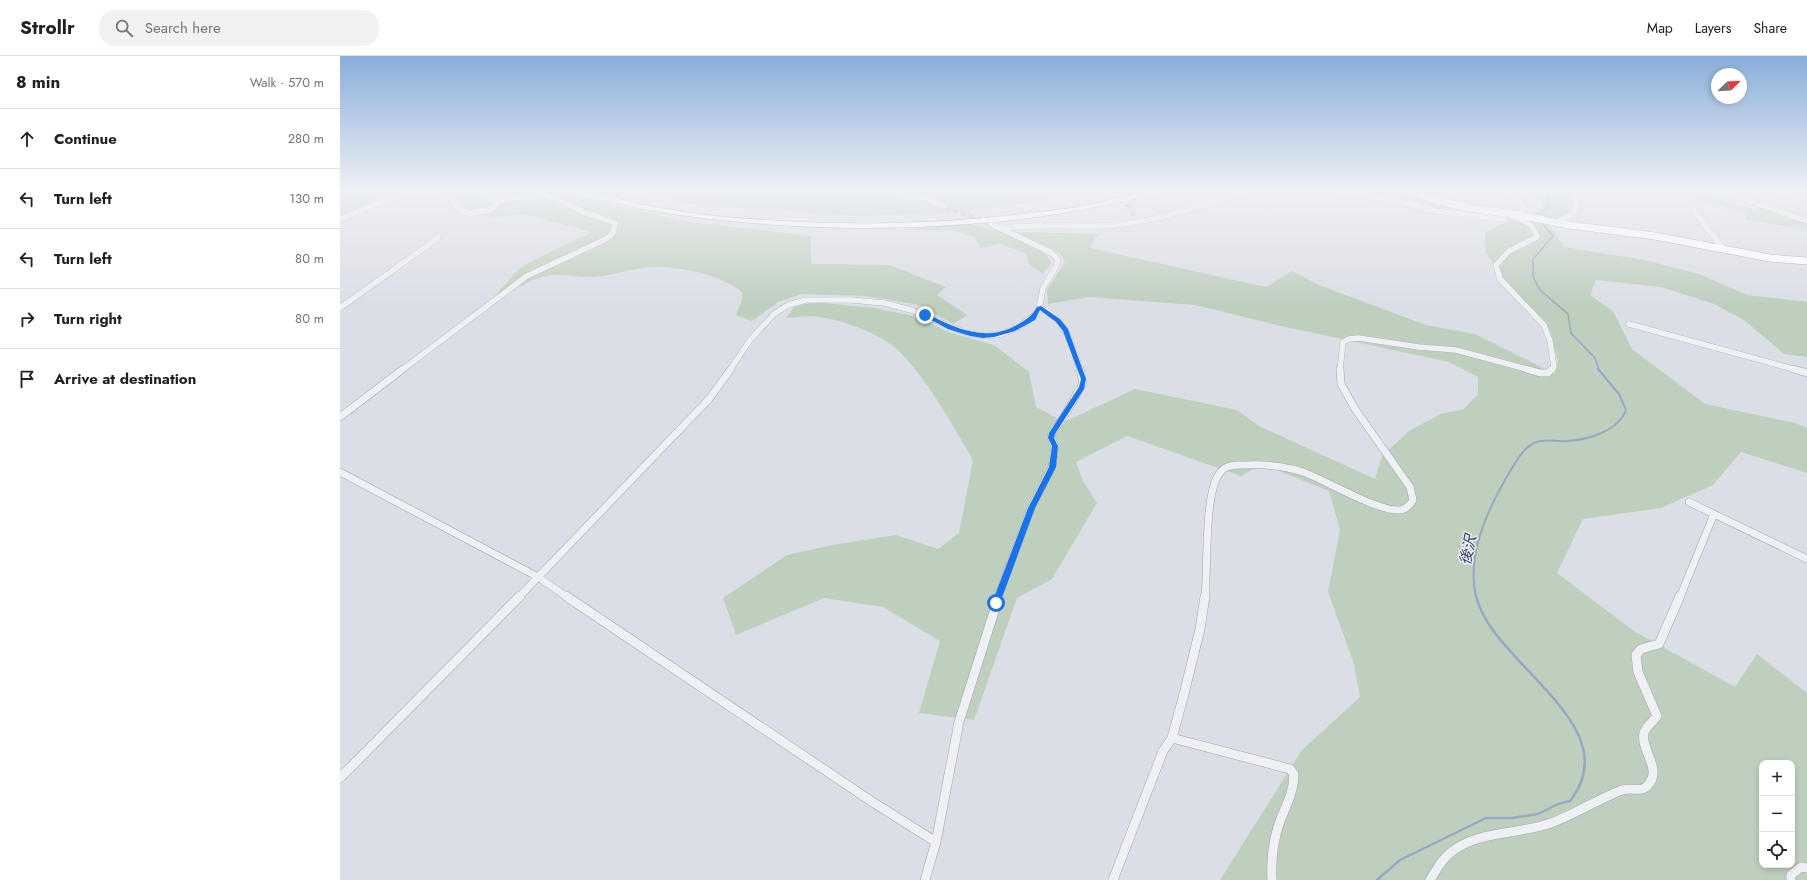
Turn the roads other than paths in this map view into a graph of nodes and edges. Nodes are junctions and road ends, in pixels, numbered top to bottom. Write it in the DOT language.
graph roads {
  1 [pos="614,227"];
  2 [pos="1027,227"];
  3 [pos="1532,227"];
  4 [pos="1590,227"];
  5 [pos="1707,227"];
  6 [pos="1000,228"];
  7 [pos="438,238"];
  8 [pos="1723,248"];
  9 [pos="1807,261"];
  10 [pos="340,308"];
  11 [pos="1039,308"];
  12 [pos="1628,324"];
  13 [pos="1807,373"];
  14 [pos="340,417"];
  15 [pos="340,472"];
  16 [pos="1689,502"];
  17 [pos="1714,514"];
  18 [pos="1807,559"];
  19 [pos="538,577"];
  20 [pos="1172,738"];
  21 [pos="340,778"];
  22 [pos="936,842"];
  23 [pos="1807,868"];
  24 [pos="925,880"];
  25 [pos="1113,880"];
  26 [pos="1272,880"];
  27 [pos="1430,880"];
  28 [pos="1791,880"];
  1 -- 14 [label="street"];
  2 -- 6 [label="street"];
  3 -- 20 [label="street"];
  4 -- 8 [label="main road"];
  5 -- 8 [label="street"];
  6 -- 11 [label="street"];
  7 -- 10 [label="street"];
  8 -- 9 [label="main road"];
  11 -- 19 [label="street"];
  11 -- 22 [label="street"];
  12 -- 13 [label="street"];
  15 -- 19 [label="street"];
  16 -- 17 [label="street"];
  17 -- 18 [label="street"];
  17 -- 27 [label="street"];
  19 -- 21 [label="street"];
  19 -- 22 [label="street"];
  20 -- 25 [label="street"];
  20 -- 26 [label="street"];
  22 -- 24 [label="street"];
  23 -- 28 [label="street"];
}
